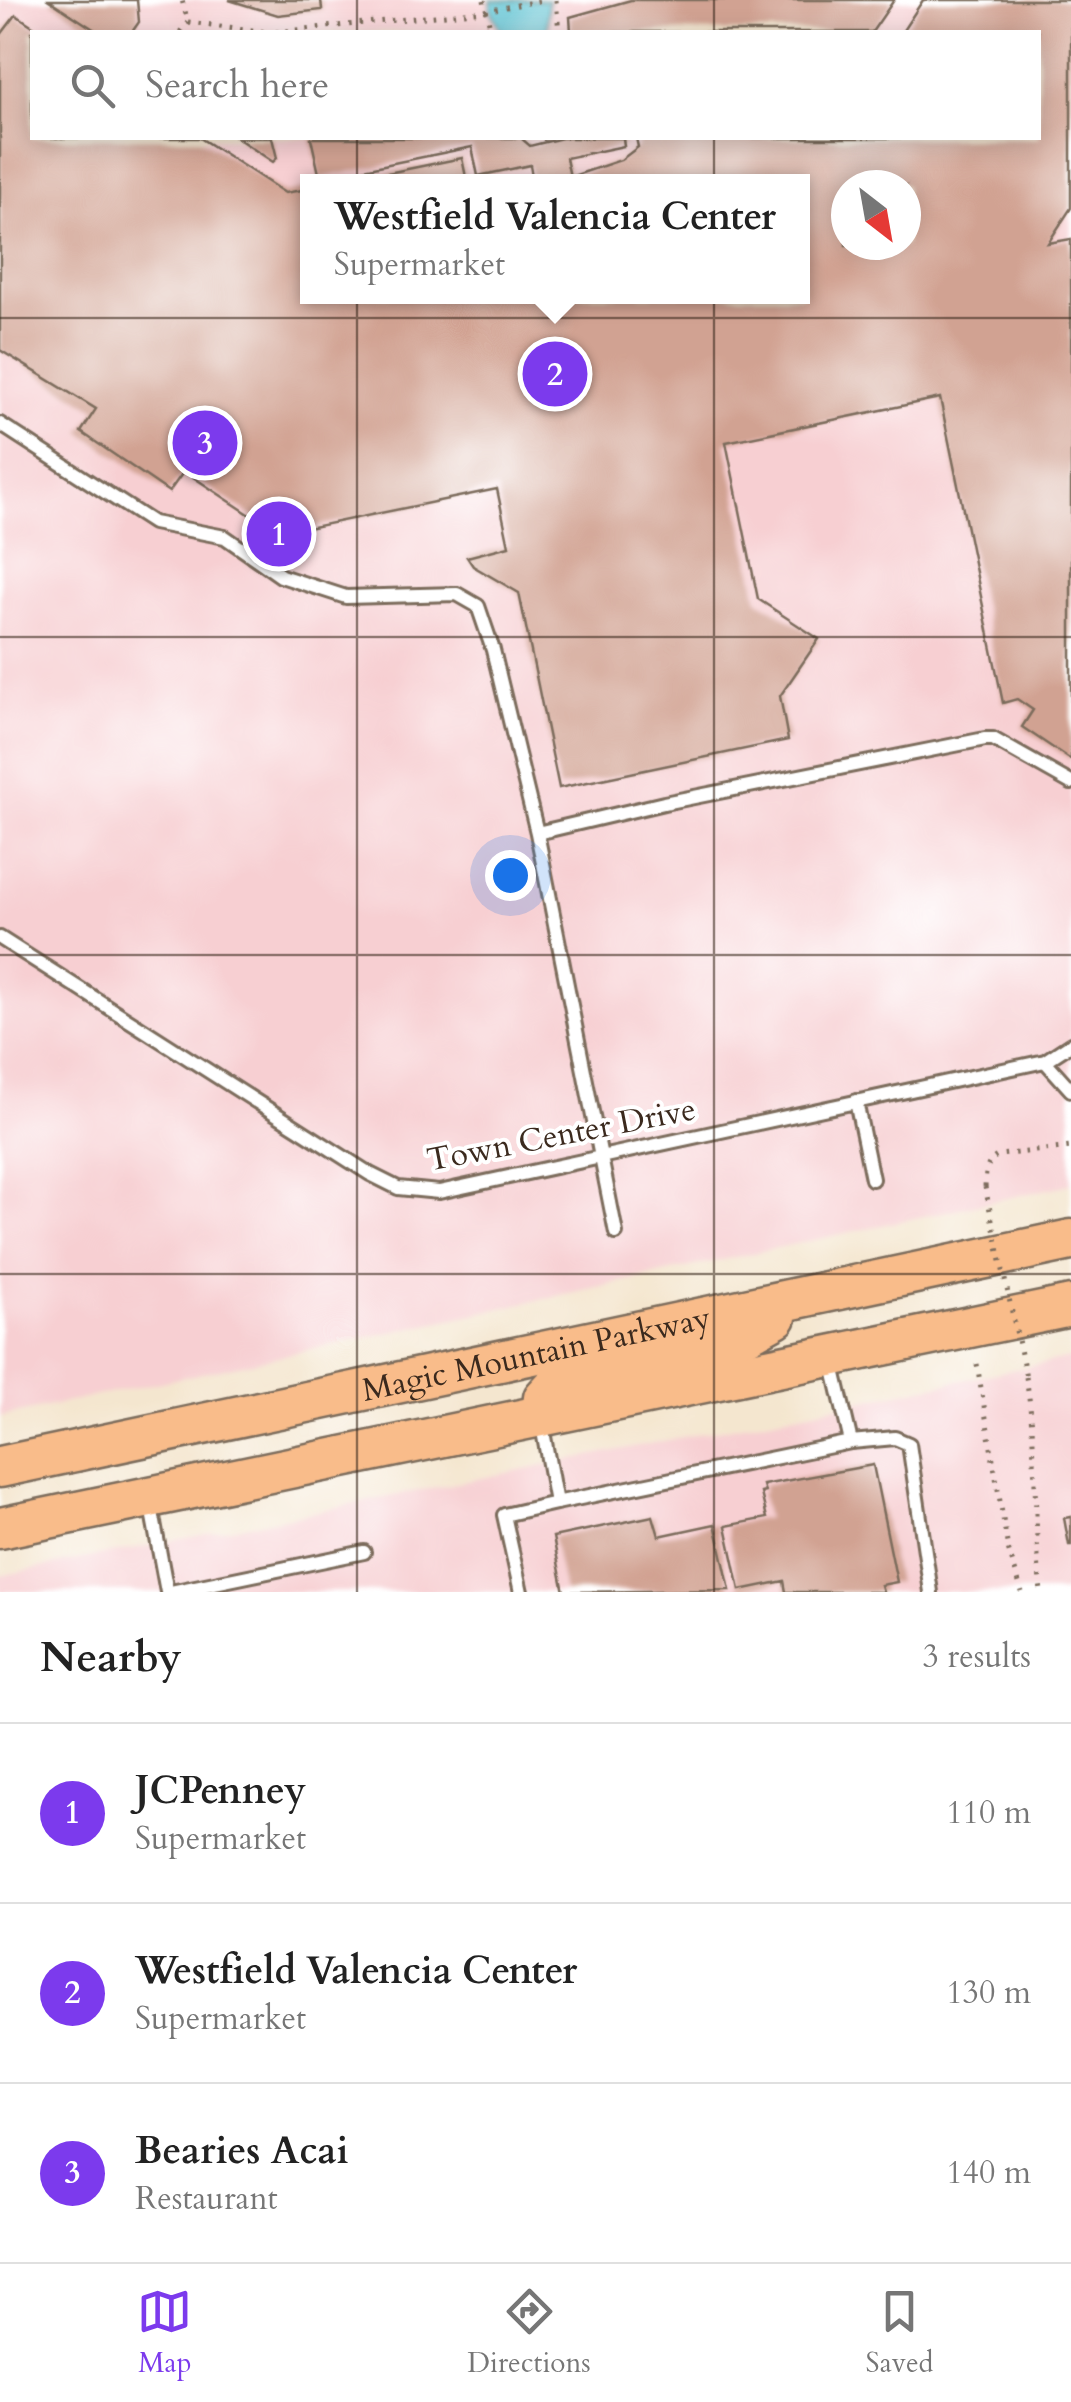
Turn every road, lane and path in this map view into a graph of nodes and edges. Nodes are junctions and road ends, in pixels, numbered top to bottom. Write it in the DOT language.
graph roads {
  1 [pos="182,0"];
  2 [pos="484,0"];
  3 [pos="544,0"];
  4 [pos="556,0"];
  5 [pos="485,11"];
  6 [pos="188,22"];
  7 [pos="182,30"];
  8 [pos="255,30"];
  9 [pos="292,30"];
  10 [pos="490,30"];
  11 [pos="559,30"];
  12 [pos="0,424"];
  13 [pos="1071,783"];
  14 [pos="537,833"];
  15 [pos="0,938"];
  16 [pos="1071,1044"];
  17 [pos="1045,1062"];
  18 [pos="1071,1090"];
  19 [pos="856,1101"];
  20 [pos="1071,1147"];
  21 [pos="602,1156"];
  22 [pos="872,1179"];
  23 [pos="616,1233"];
  24 [pos="1071,1240"];
  25 [pos="814,1296"];
  26 [pos="1071,1306"];
  27 [pos="831,1358"];
  28 [pos="977,1364"];
  29 [pos="540,1418"];
  30 [pos="852,1442"];
  31 [pos="0,1466"];
  32 [pos="149,1496"];
  33 [pos="556,1504"];
  34 [pos="0,1528"];
  35 [pos="364,1552"];
  36 [pos="169,1592"];
  37 [pos="521,1592"];
  38 [pos="931,1592"];
  39 [pos="1022,1592"];
  40 [pos="1041,1592"];
  1 -- 6 [label="path"];
  2 -- 5 [label="path"];
  3 -- 5 [label="path"];
  4 -- 11 [label="path"];
  5 -- 9 [label="path"];
  5 -- 10 [label="path"];
  6 -- 7 [label="path"];
  6 -- 8 [label="path"];
  12 -- 14 [label="lane"];
  13 -- 14 [label="lane"];
  14 -- 21 [label="lane"];
  15 -- 21 [label="lane, Town Center Drive"];
  16 -- 17 [label="lane, Town Center Drive"];
  17 -- 18 [label="lane"];
  17 -- 19 [label="lane, Town Center Drive"];
  19 -- 21 [label="lane, Town Center Drive"];
  19 -- 22 [label="lane"];
  20 -- 40 [label="path, bridge"];
  21 -- 23 [label="lane"];
  24 -- 25 [label="main road, Magic Mountain Parkway"];
  25 -- 29 [label="main road"];
  25 -- 31 [label="main road, Magic Mountain Parkway"];
  26 -- 27 [label="main road, Magic Mountain Parkway"];
  27 -- 29 [label="main road, Magic Mountain Parkway"];
  27 -- 30 [label="lane"];
  28 -- 39 [label="path"];
  29 -- 32 [label="main road, Magic Mountain Parkway"];
  29 -- 33 [label="lane"];
  30 -- 33 [label="lane"];
  30 -- 38 [label="lane"];
  32 -- 34 [label="main road, Magic Mountain Parkway"];
  32 -- 36 [label="lane"];
  33 -- 37 [label="lane"];
  35 -- 36 [label="lane"];
}
